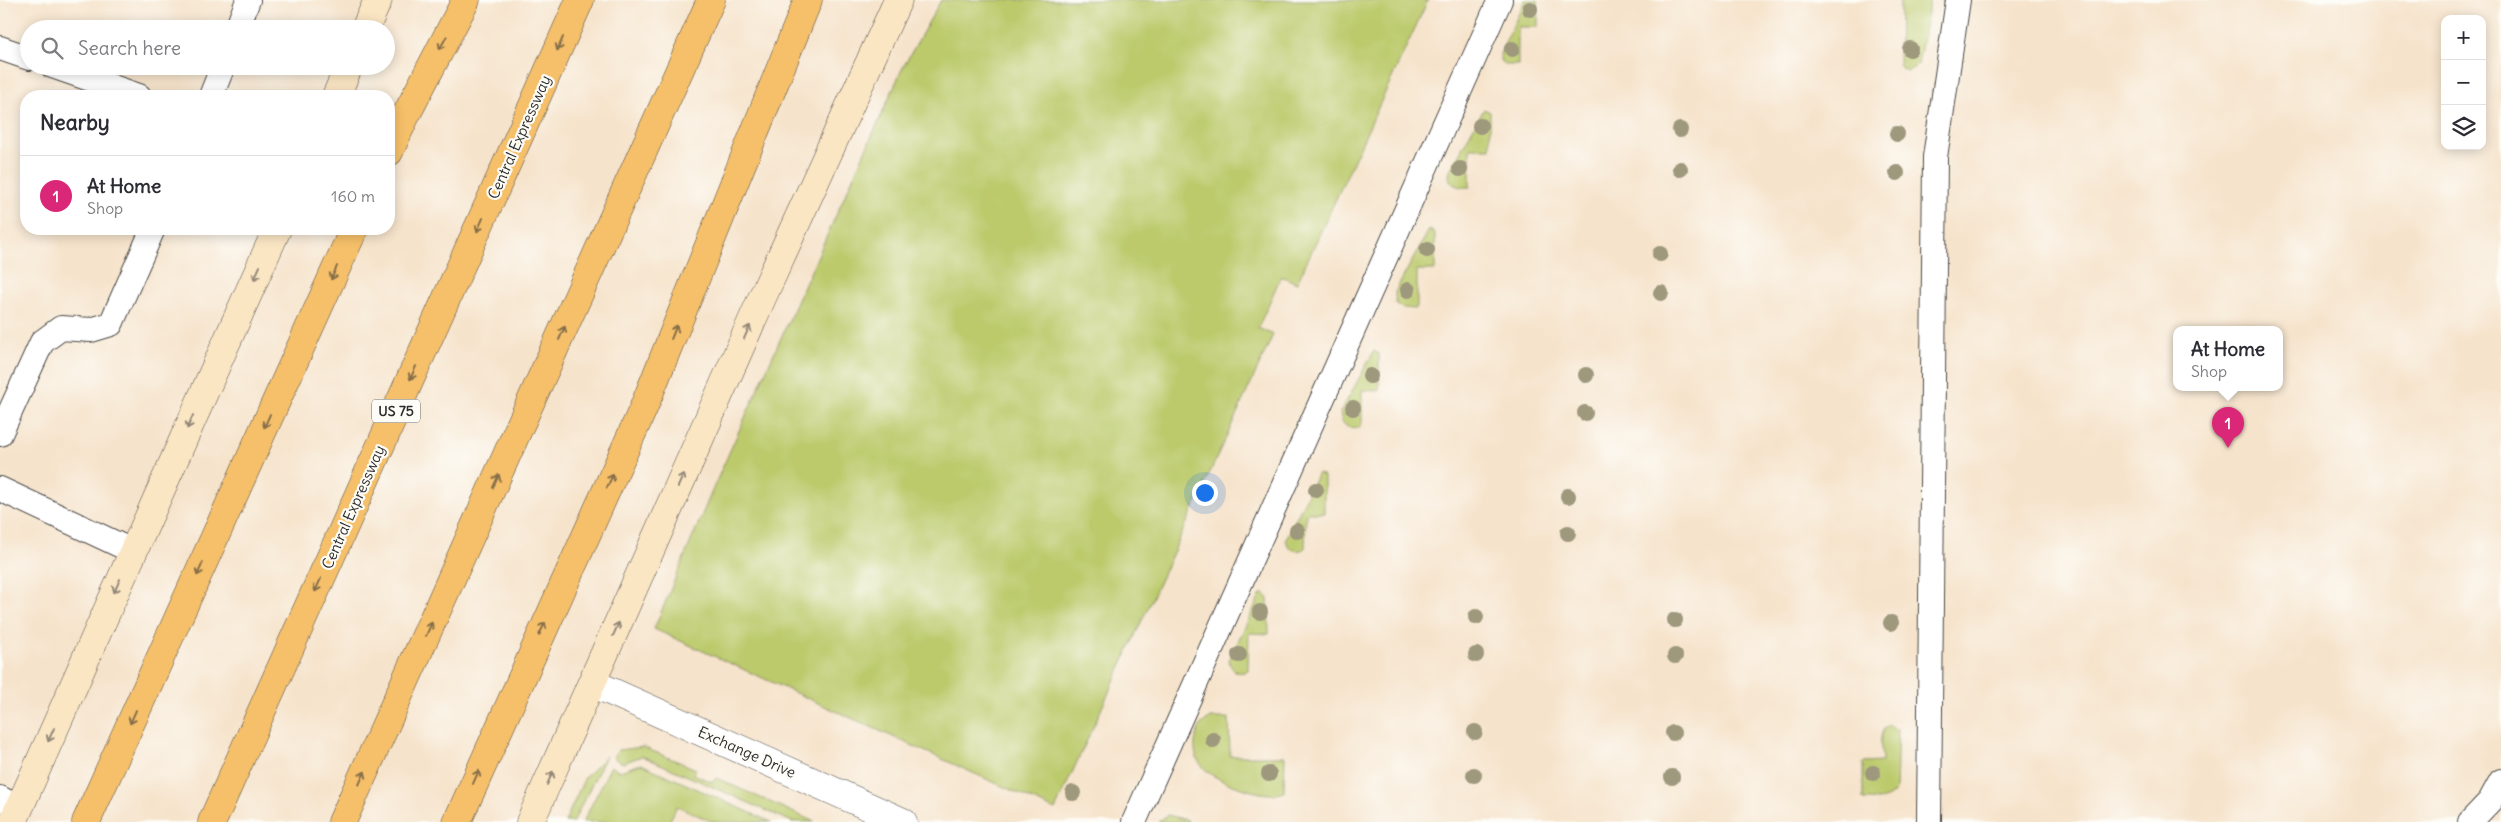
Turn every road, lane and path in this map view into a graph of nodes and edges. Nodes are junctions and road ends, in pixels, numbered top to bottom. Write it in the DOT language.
graph roads {
  1 [pos="248,0"];
  2 [pos="378,0"];
  3 [pos="466,0"];
  4 [pos="580,0"];
  5 [pos="711,0"];
  6 [pos="808,0"];
  7 [pos="898,0"];
  8 [pos="1500,0"];
  9 [pos="1958,0"];
  10 [pos="240,20"];
  11 [pos="370,20"];
  12 [pos="0,48"];
  13 [pos="20,55"];
  14 [pos="78,75"];
  15 [pos="219,75"];
  16 [pos="345,75"];
  17 [pos="122,90"];
  18 [pos="213,90"];
  19 [pos="339,90"];
  20 [pos="395,139"];
  21 [pos="151,235"];
  22 [pos="273,235"];
  23 [pos="351,235"];
  24 [pos="0,434"];
  25 [pos="0,489"];
  26 [pos="132,551"];
  27 [pos="592,683"];
  28 [pos="2501,781"];
  29 [pos="11,809"];
  30 [pos="86,822"];
  31 [pos="212,822"];
  32 [pos="342,822"];
  33 [pos="456,822"];
  34 [pos="530,822"];
  35 [pos="903,822"];
  36 [pos="1134,822"];
  37 [pos="1929,822"];
  38 [pos="2470,822"];
  1 -- 10 [label="lane"];
  2 -- 11 [label="main road"];
  3 -- 20 [label="highway, one-way"];
  4 -- 31 [label="highway, Central Expressway / US 75, one-way"];
  32 -- 5 [label="highway, one-way"];
  33 -- 6 [label="highway, one-way"];
  27 -- 7 [label="main road, one-way"];
  8 -- 36 [label="lane"];
  9 -- 37 [label="lane"];
  12 -- 13 [label="lane"];
  14 -- 17 [label="lane"];
  15 -- 18 [label="lane"];
  16 -- 19 [label="main road"];
  21 -- 24 [label="lane"];
  22 -- 26 [label="main road, one-way"];
  23 -- 30 [label="highway, one-way"];
  25 -- 26 [label="lane"];
  26 -- 29 [label="main road, one-way"];
  34 -- 27 [label="main road, one-way"];
  27 -- 35 [label="street, Exchange Drive"];
  28 -- 38 [label="lane"];
}
